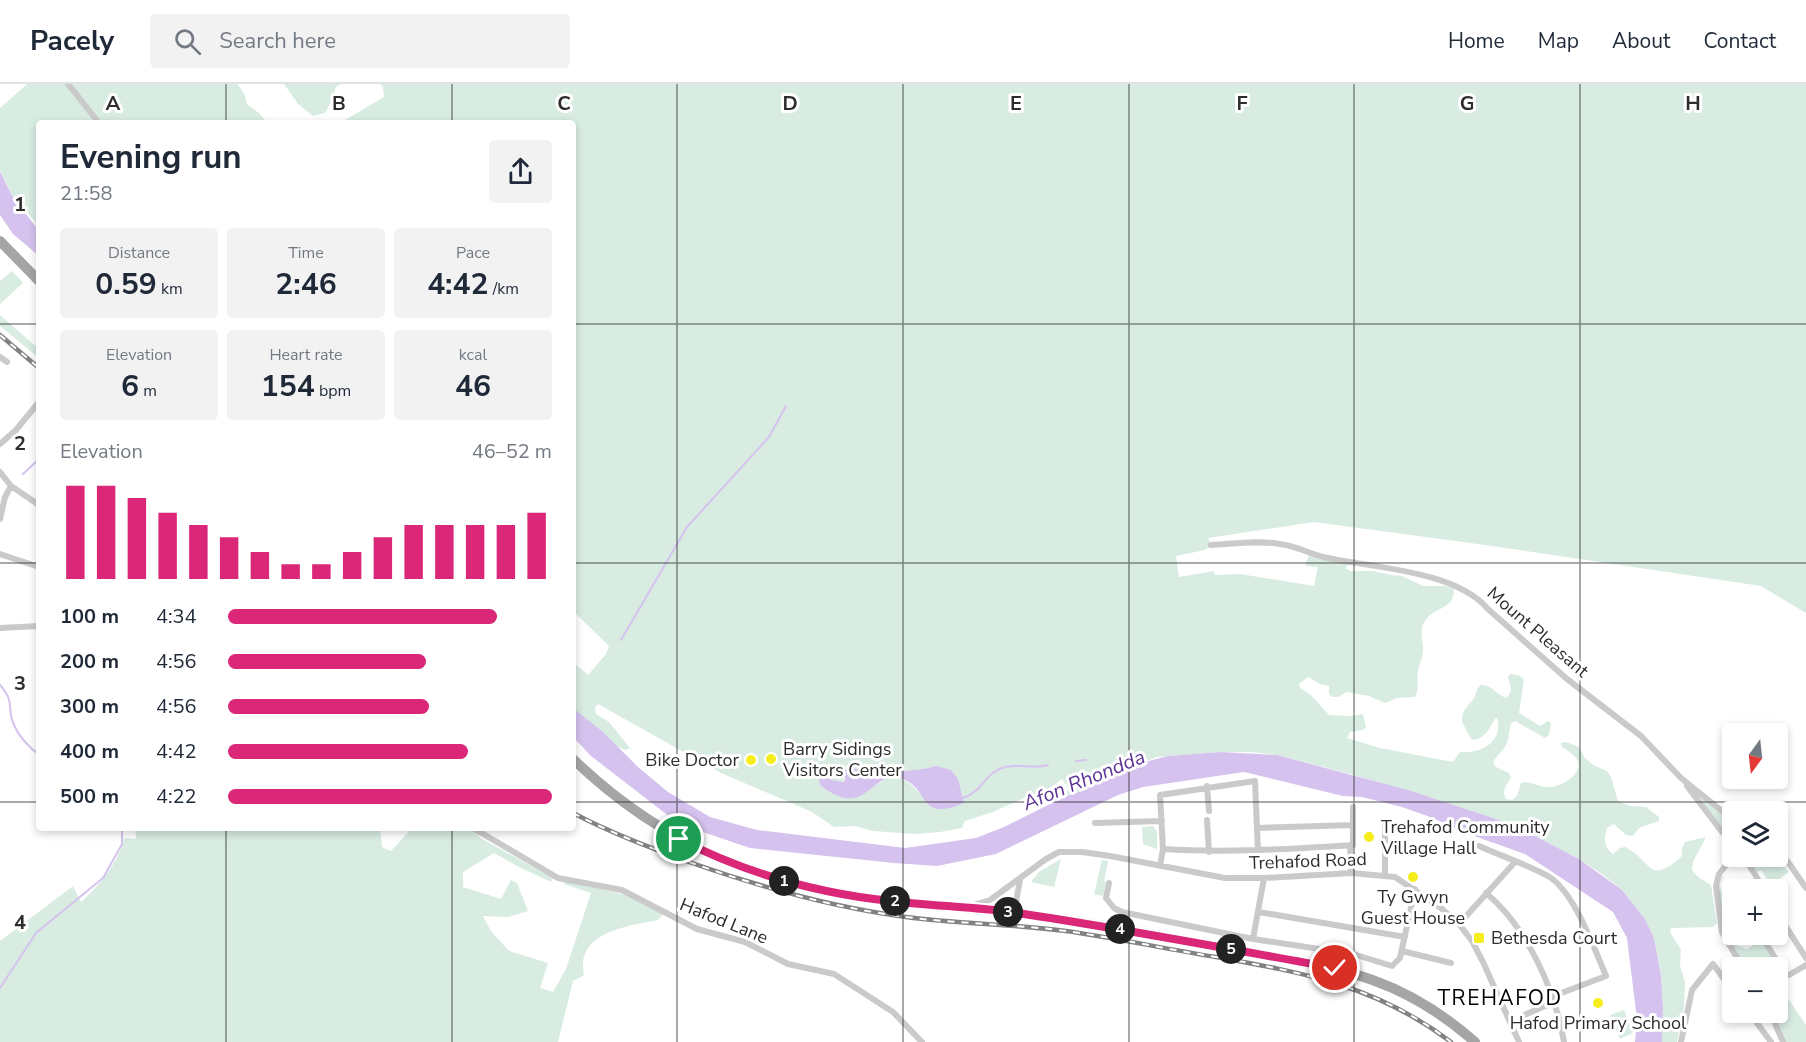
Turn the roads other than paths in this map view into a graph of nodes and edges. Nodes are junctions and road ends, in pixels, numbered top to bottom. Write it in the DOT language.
graph roads {
  1 [pos="68,84"];
  2 [pos="97,120"];
  3 [pos="0,241"];
  4 [pos="36,278"];
  5 [pos="0,358"];
  6 [pos="7,362"];
  7 [pos="36,406"];
  8 [pos="0,444"];
  9 [pos="0,472"];
  10 [pos="11,486"];
  11 [pos="36,503"];
  12 [pos="0,519"];
  13 [pos="1211,545"];
  14 [pos="0,554"];
  15 [pos="36,566"];
  16 [pos="36,626"];
  17 [pos="0,628"];
  18 [pos="576,762"];
  19 [pos="1681,778"];
  20 [pos="1207,786"];
  21 [pos="1353,807"];
  22 [pos="1722,811"];
  23 [pos="1209,812"];
  24 [pos="1207,820"];
  25 [pos="1162,821"];
  26 [pos="1095,823"];
  27 [pos="1353,825"];
  28 [pos="1385,826"];
  29 [pos="1257,828"];
  30 [pos="477,831"];
  31 [pos="1722,832"];
  32 [pos="1352,845"];
  33 [pos="1479,846"];
  34 [pos="1163,849"];
  35 [pos="1209,852"];
  36 [pos="1258,852"];
  37 [pos="1515,862"];
  38 [pos="1788,862"];
  39 [pos="1160,866"];
  40 [pos="1724,867"];
  41 [pos="1351,873"];
  42 [pos="1385,875"];
  43 [pos="1264,878"];
  44 [pos="1020,880"];
  45 [pos="1109,883"];
  46 [pos="1806,888"];
  47 [pos="1416,889"];
  48 [pos="1486,893"];
  49 [pos="962,908"];
  50 [pos="1258,912"];
  51 [pos="1014,913"];
  52 [pos="1459,924"];
  53 [pos="1788,930"];
  54 [pos="1405,937"];
  55 [pos="1253,939"];
  56 [pos="1767,945"];
  57 [pos="1402,951"];
  58 [pos="1737,957"];
  59 [pos="1806,958"];
  60 [pos="1451,963"];
  61 [pos="1806,965"];
  62 [pos="1722,976"];
  63 [pos="1552,1000"];
  64 [pos="1522,1016"];
  65 [pos="1757,1023"];
  66 [pos="1775,1023"];
  67 [pos="922,1042"];
  68 [pos="1474,1042"];
  69 [pos="1519,1042"];
  70 [pos="1564,1042"];
  71 [pos="1681,1042"];
  72 [pos="1772,1042"];
  73 [pos="1783,1042"];
  1 -- 2 [label="street"];
  3 -- 4 [label="main road"];
  5 -- 6 [label="street"];
  7 -- 8 [label="street"];
  9 -- 10 [label="street"];
  10 -- 11 [label="street"];
  10 -- 12 [label="street"];
  13 -- 19 [label="street, Mount Pleasant"];
  14 -- 15 [label="street"];
  16 -- 17 [label="street"];
  18 -- 49 [label="main road"];
  19 -- 22 [label="street, Mount Pleasant"];
  19 -- 31 [label="street"];
  20 -- 23 [label="street"];
  20 -- 25 [label="street"];
  20 -- 29 [label="street"];
  21 -- 27 [label="street"];
  24 -- 35 [label="street"];
  25 -- 26 [label="street"];
  25 -- 34 [label="street"];
  27 -- 29 [label="street"];
  27 -- 32 [label="street"];
  28 -- 42 [label="street"];
  29 -- 36 [label="street"];
  30 -- 67 [label="street, Hafod Lane"];
  32 -- 36 [label="street"];
  32 -- 41 [label="street"];
  33 -- 37 [label="street"];
  34 -- 35 [label="street"];
  34 -- 39 [label="street"];
  35 -- 36 [label="street"];
  37 -- 48 [label="street"];
  37 -- 63 [label="street"];
  38 -- 46 [label="street"];
  39 -- 43 [label="street, Trehafod Road"];
  39 -- 44 [label="street, Trehafod Road"];
  40 -- 58 [label="street"];
  41 -- 42 [label="street, Trehafod Road"];
  41 -- 43 [label="street, Trehafod Road"];
  42 -- 47 [label="street, Trehafod Road"];
  43 -- 50 [label="street"];
  44 -- 49 [label="street, Trehafod Road"];
  44 -- 51 [label="street"];
  45 -- 55 [label="street"];
  47 -- 52 [label="street, Trehafod Road"];
  47 -- 54 [label="street"];
  48 -- 52 [label="street"];
  48 -- 63 [label="street"];
  49 -- 51 [label="main road"];
  50 -- 54 [label="street"];
  50 -- 55 [label="street"];
  51 -- 68 [label="main road"];
  52 -- 69 [label="street, Trehafod Road"];
  53 -- 59 [label="street"];
  54 -- 57 [label="street"];
  55 -- 57 [label="street"];
  56 -- 61 [label="street"];
  57 -- 60 [label="street"];
  62 -- 71 [label="street"];
  63 -- 64 [label="street"];
  63 -- 70 [label="street"];
  65 -- 72 [label="street"];
  66 -- 73 [label="street"];
}
